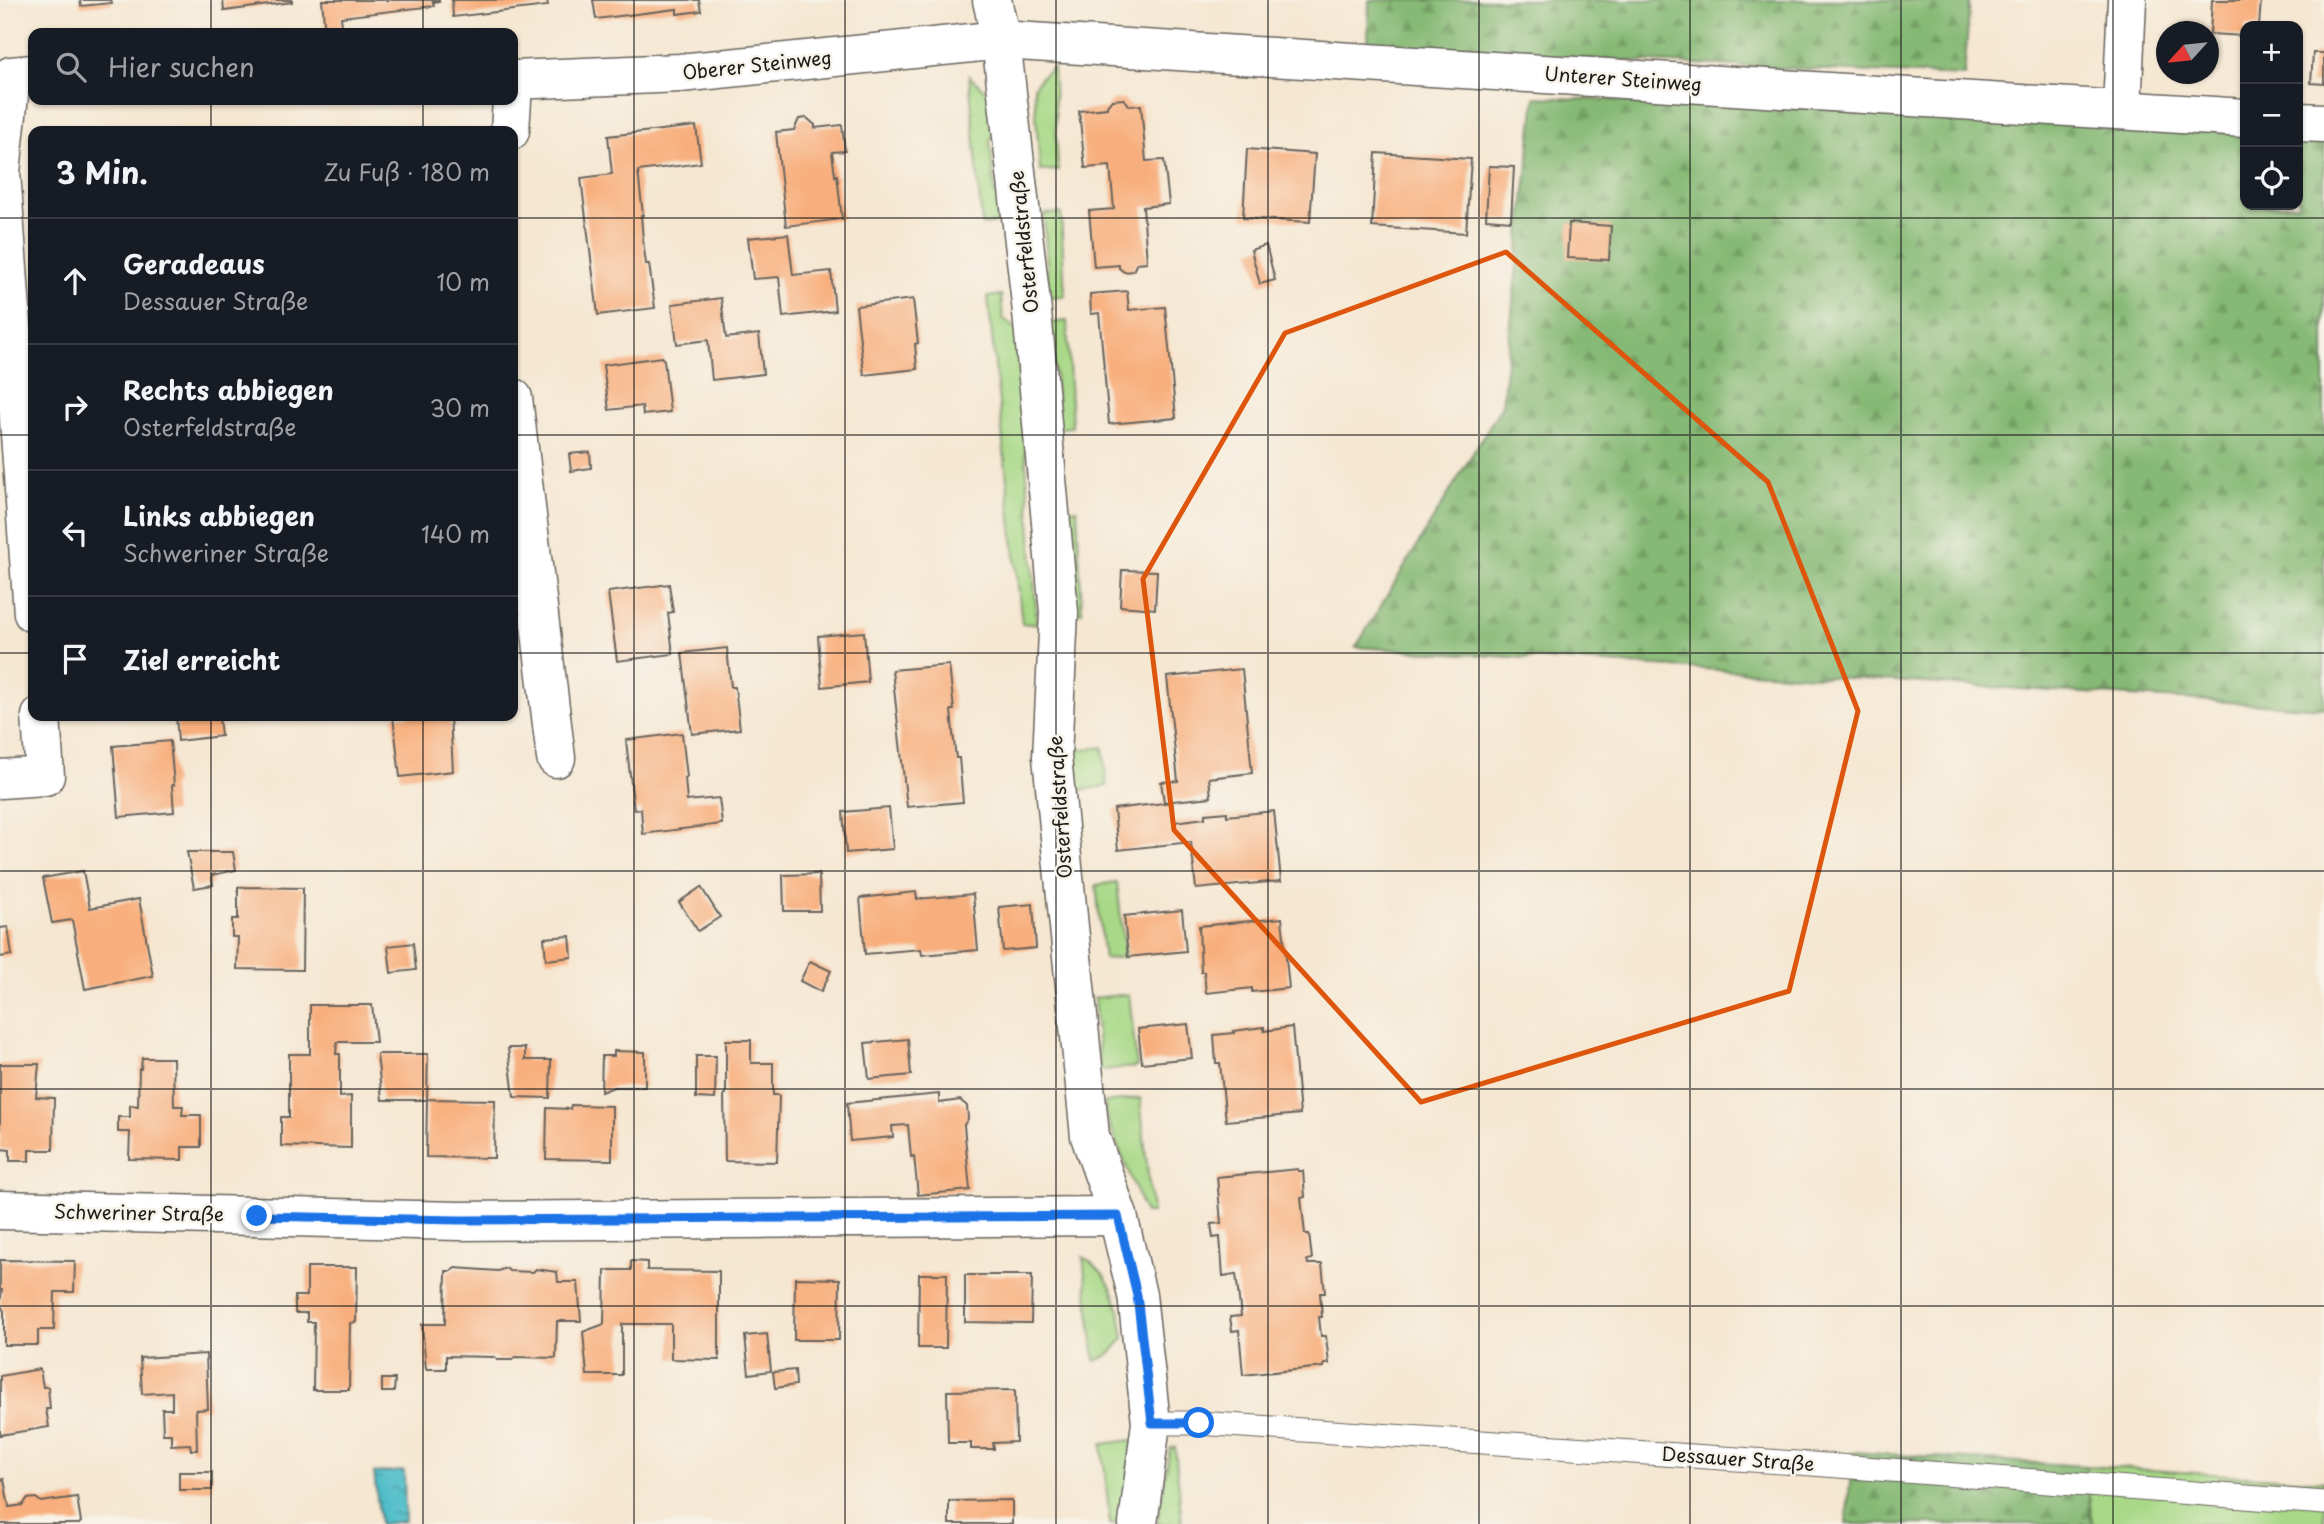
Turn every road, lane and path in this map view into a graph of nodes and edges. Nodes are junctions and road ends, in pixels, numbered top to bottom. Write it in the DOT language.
graph roads {
  1 [pos="992,0"];
  2 [pos="2127,0"];
  3 [pos="1001,40"];
  4 [pos="22,75"];
  5 [pos="518,80"];
  6 [pos="512,105"];
  7 [pos="2122,110"];
  8 [pos="2240,118"];
  9 [pos="2303,122"];
  10 [pos="2324,123"];
  11 [pos="510,126"];
  12 [pos="518,440"];
  13 [pos="28,544"];
  14 [pos="41,721"];
  15 [pos="556,758"];
  16 [pos="0,779"];
  17 [pos="0,1210"];
  18 [pos="1118,1216"];
  19 [pos="1152,1423"];
  20 [pos="2324,1503"];
  21 [pos="1138,1524"];
  1 -- 3 [label="street, Osterfeldstraße"];
  2 -- 7 [label="street"];
  3 -- 5 [label="street, Oberer Steinweg"];
  3 -- 7 [label="street, Unterer Steinweg"];
  3 -- 18 [label="street, Osterfeldstraße"];
  4 -- 13 [label="street"];
  6 -- 11 [label="street"];
  7 -- 8 [label="street, Unterer Steinweg"];
  9 -- 10 [label="street"];
  12 -- 15 [label="street"];
  14 -- 16 [label="street"];
  17 -- 18 [label="street, Schweriner Straße"];
  18 -- 19 [label="street, Osterfeldstraße"];
  19 -- 20 [label="lane, Dessauer Straße"];
  19 -- 21 [label="street, Osterfeldstraße"];
}
